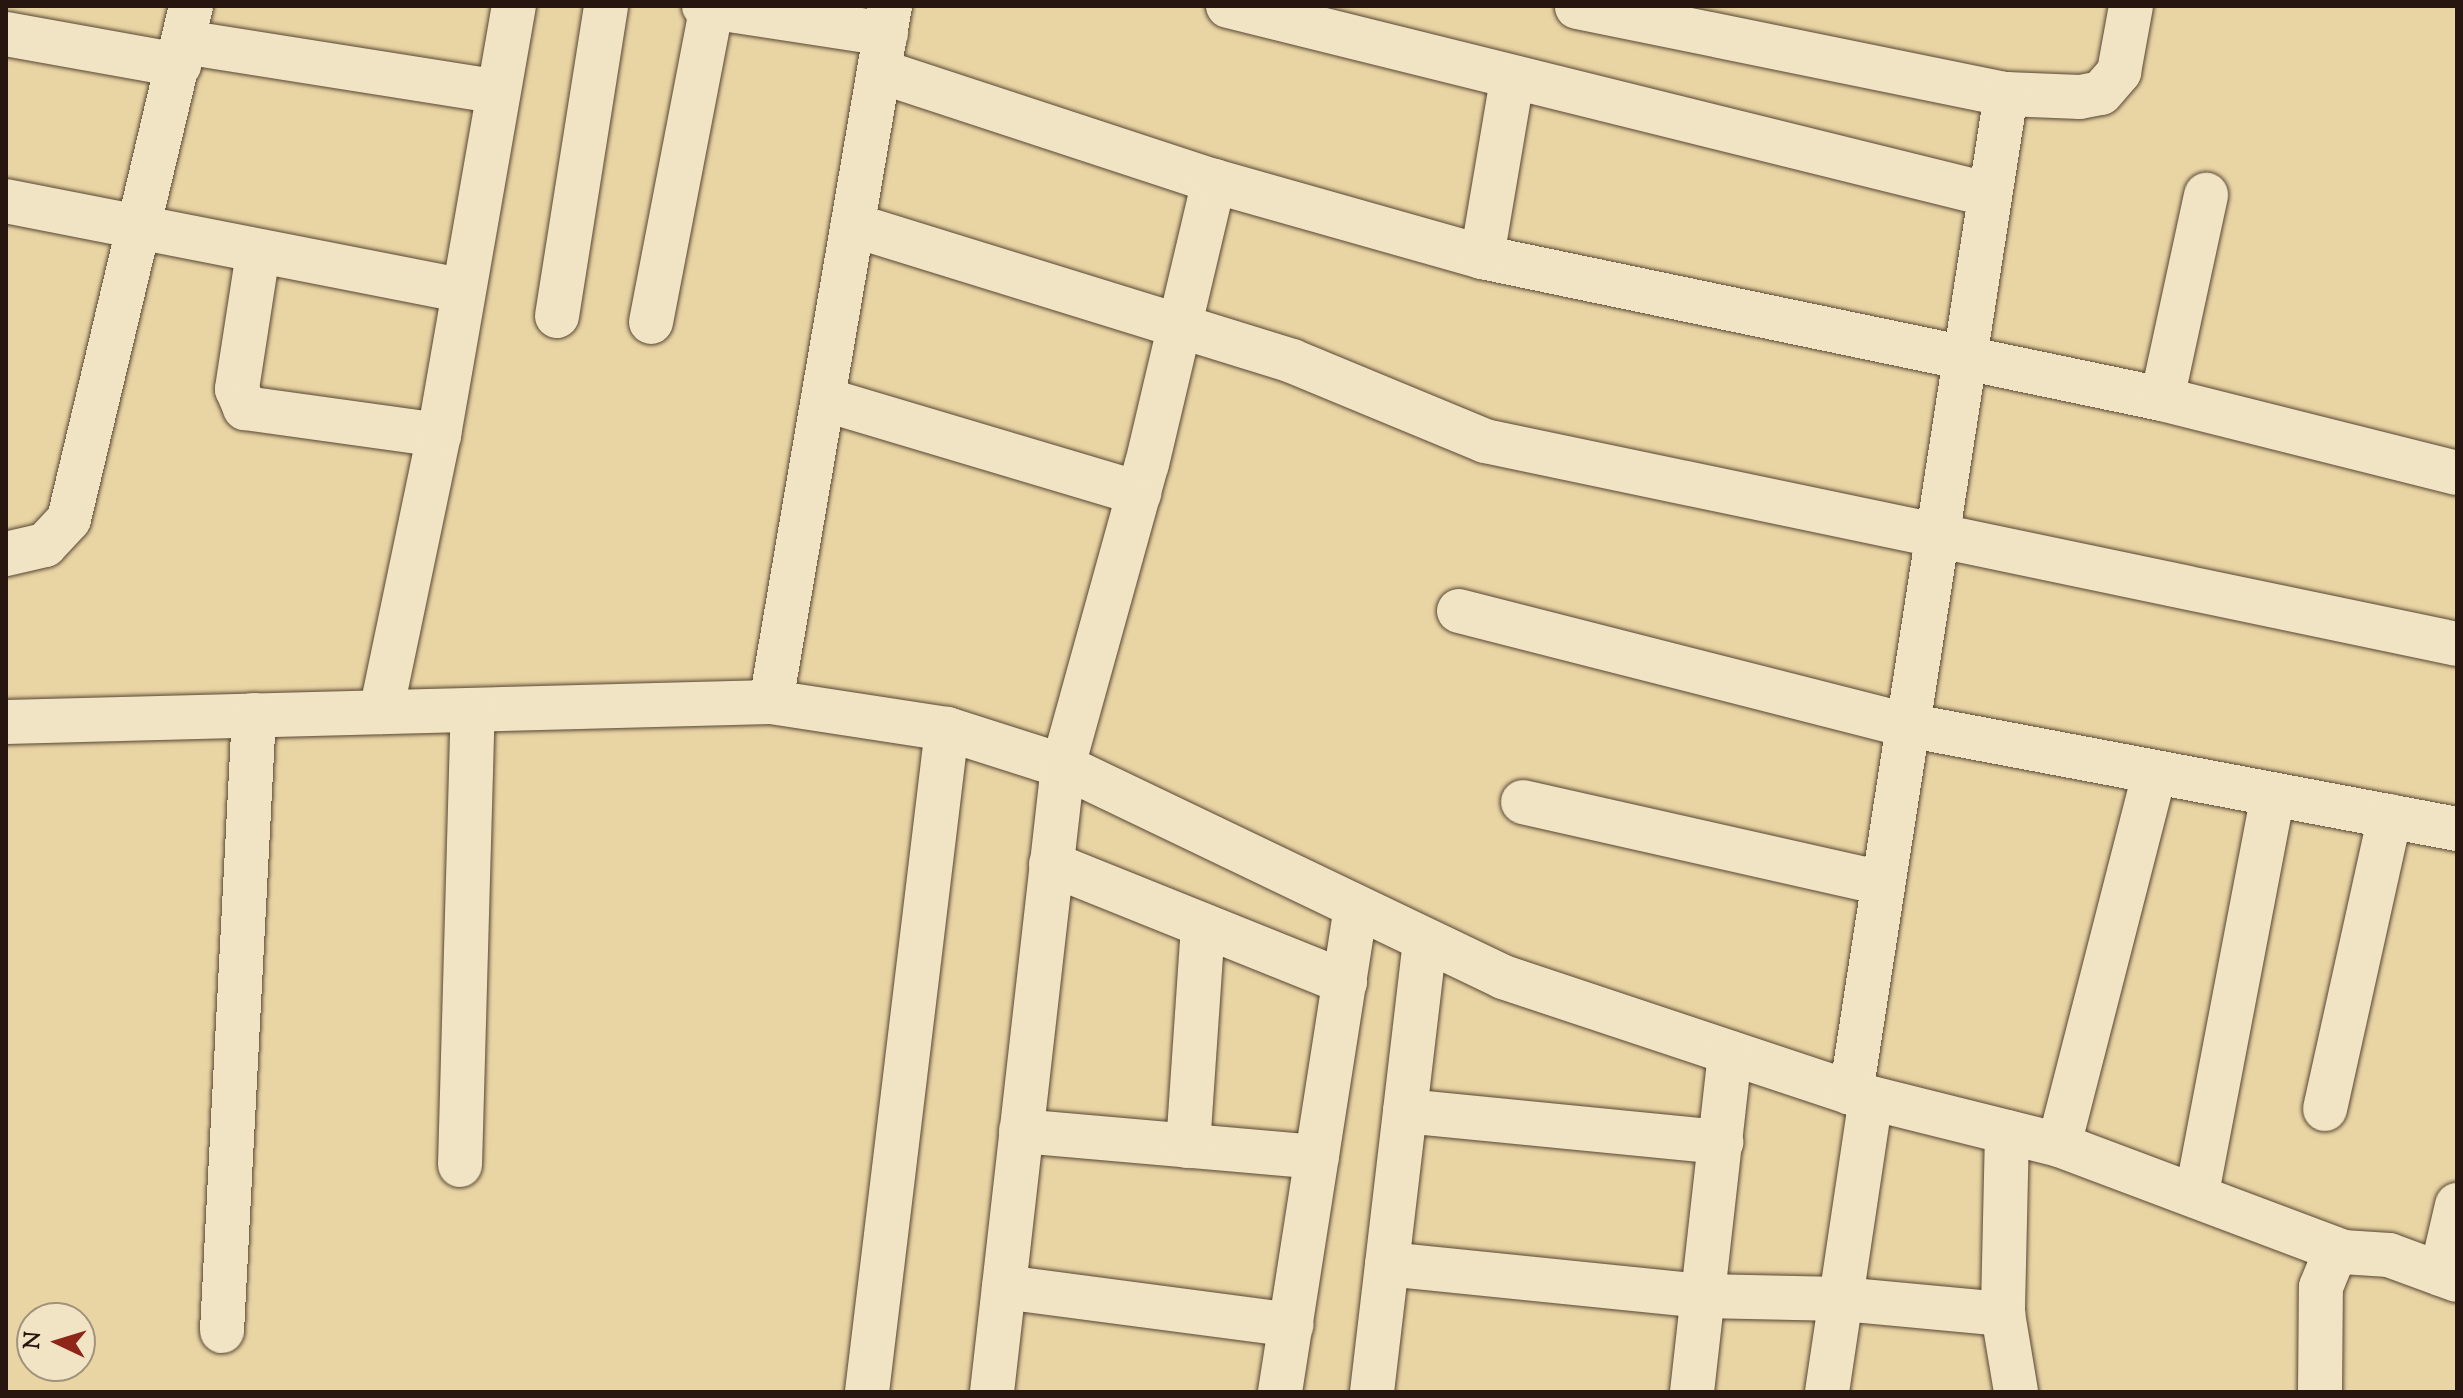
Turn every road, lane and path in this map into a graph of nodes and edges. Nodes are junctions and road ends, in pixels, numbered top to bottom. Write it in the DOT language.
graph roads {
  1 [pos="514,6"];
  2 [pos="606,6"];
  3 [pos="704,6"];
  4 [pos="712,6"];
  5 [pos="1228,6"];
  6 [pos="2131,6"];
  7 [pos="1577,7"];
  8 [pos="1724,21"];
  9 [pos="6,34"];
  10 [pos="885,37"];
  11 [pos="185,38"];
  12 [pos="1512,79"];
  13 [pos="498,92"];
  14 [pos="2006,94"];
  15 [pos="1214,181"];
  16 [pos="1990,195"];
  17 [pos="2206,195"];
  18 [pos="6,201"];
  19 [pos="853,225"];
  20 [pos="140,228"];
  21 [pos="258,253"];
  22 [pos="1482,257"];
  23 [pos="463,291"];
  24 [pos="557,316"];
  25 [pos="651,322"];
  26 [pos="1179,327"];
  27 [pos="1964,359"];
  28 [pos="823,399"];
  29 [pos="2162,399"];
  30 [pos="439,435"];
  31 [pos="2457,473"];
  32 [pos="1139,493"];
  33 [pos="1937,533"];
  34 [pos="6,554"];
  35 [pos="1459,611"];
  36 [pos="2457,644"];
  37 [pos="771,702"];
  38 [pos="473,710"];
  39 [pos="381,712"];
  40 [pos="254,715"];
  41 [pos="6,722"];
  42 [pos="1907,725"];
  43 [pos="947,729"];
  44 [pos="1063,766"];
  45 [pos="2155,772"];
  46 [pos="2273,795"];
  47 [pos="1523,802"];
  48 [pos="2390,816"];
  49 [pos="2457,829"];
  50 [pos="1051,864"];
  51 [pos="1883,883"];
  52 [pos="1356,909"];
  53 [pos="1203,926"];
  54 [pos="1425,942"];
  55 [pos="1345,982"];
  56 [pos="1730,1053"];
  57 [pos="1861,1095"];
  58 [pos="2325,1109"];
  59 [pos="1405,1111"];
  60 [pos="1021,1131"];
  61 [pos="2007,1132"];
  62 [pos="1721,1142"];
  63 [pos="2059,1145"];
  64 [pos="1188,1146"];
  65 [pos="1317,1157"];
  66 [pos="460,1165"];
  67 [pos="2197,1193"];
  68 [pos="2457,1205"];
  69 [pos="2343,1252"];
  70 [pos="1387,1264"];
  71 [pos="2449,1277"];
  72 [pos="1004,1287"];
  73 [pos="1703,1296"];
  74 [pos="1841,1299"];
  75 [pos="2003,1314"];
  76 [pos="1291,1325"];
  77 [pos="222,1331"];
  78 [pos="867,1392"];
  79 [pos="992,1392"];
  80 [pos="1280,1392"];
  81 [pos="1372,1392"];
  82 [pos="1692,1392"];
  83 [pos="1827,1392"];
  84 [pos="2016,1392"];
  85 [pos="2320,1392"];
  1 -- 13 [label="street"];
  2 -- 24 [label="street"];
  3 -- 4 [label="street"];
  4 -- 10 [label="street"];
  4 -- 25 [label="street"];
  5 -- 12 [label="street"];
  6 -- 14 [label="street"];
  7 -- 8 [label="street"];
  8 -- 14 [label="street"];
  9 -- 11 [label="street"];
  10 -- 15 [label="street"];
  10 -- 19 [label="street"];
  11 -- 13 [label="street"];
  11 -- 20 [label="street"];
  12 -- 16 [label="street"];
  12 -- 22 [label="street"];
  13 -- 23 [label="street"];
  14 -- 16 [label="street"];
  15 -- 22 [label="street"];
  15 -- 26 [label="street"];
  16 -- 27 [label="street"];
  17 -- 29 [label="street"];
  18 -- 20 [label="street"];
  19 -- 26 [label="street"];
  19 -- 28 [label="street"];
  20 -- 21 [label="street"];
  20 -- 34 [label="street"];
  21 -- 23 [label="street"];
  21 -- 30 [label="street"];
  22 -- 27 [label="street"];
  23 -- 30 [label="street"];
  26 -- 32 [label="street"];
  26 -- 33 [label="street"];
  27 -- 29 [label="street"];
  27 -- 33 [label="street"];
  28 -- 32 [label="street"];
  28 -- 37 [label="street"];
  29 -- 31 [label="street"];
  30 -- 39 [label="street"];
  32 -- 44 [label="street"];
  33 -- 36 [label="street"];
  33 -- 42 [label="street"];
  35 -- 42 [label="street"];
  37 -- 38 [label="street"];
  37 -- 43 [label="street"];
  38 -- 39 [label="street"];
  38 -- 66 [label="street"];
  39 -- 40 [label="street"];
  40 -- 41 [label="street"];
  40 -- 77 [label="street"];
  42 -- 45 [label="street"];
  42 -- 51 [label="street"];
  43 -- 44 [label="street"];
  43 -- 78 [label="street"];
  44 -- 50 [label="street"];
  44 -- 52 [label="street"];
  45 -- 46 [label="street"];
  45 -- 63 [label="street"];
  46 -- 48 [label="street"];
  46 -- 67 [label="street"];
  47 -- 51 [label="street"];
  48 -- 49 [label="street"];
  48 -- 58 [label="street"];
  50 -- 53 [label="street"];
  50 -- 60 [label="street"];
  51 -- 57 [label="street"];
  52 -- 54 [label="street"];
  52 -- 55 [label="street"];
  53 -- 55 [label="street"];
  53 -- 64 [label="street"];
  54 -- 56 [label="street"];
  54 -- 59 [label="street"];
  55 -- 65 [label="street"];
  56 -- 57 [label="street"];
  56 -- 62 [label="street"];
  57 -- 61 [label="street"];
  57 -- 74 [label="street"];
  59 -- 62 [label="street"];
  59 -- 70 [label="street"];
  60 -- 64 [label="street"];
  60 -- 72 [label="street"];
  61 -- 63 [label="street"];
  61 -- 75 [label="street"];
  62 -- 73 [label="street"];
  63 -- 67 [label="street"];
  64 -- 65 [label="street"];
  65 -- 76 [label="street"];
  67 -- 69 [label="street"];
  68 -- 71 [label="street"];
  69 -- 71 [label="street"];
  69 -- 85 [label="street"];
  70 -- 73 [label="street"];
  70 -- 81 [label="street"];
  72 -- 76 [label="street"];
  72 -- 79 [label="street"];
  73 -- 74 [label="street"];
  73 -- 82 [label="street"];
  74 -- 75 [label="street"];
  74 -- 83 [label="street"];
  75 -- 84 [label="street"];
  76 -- 80 [label="street"];
}
